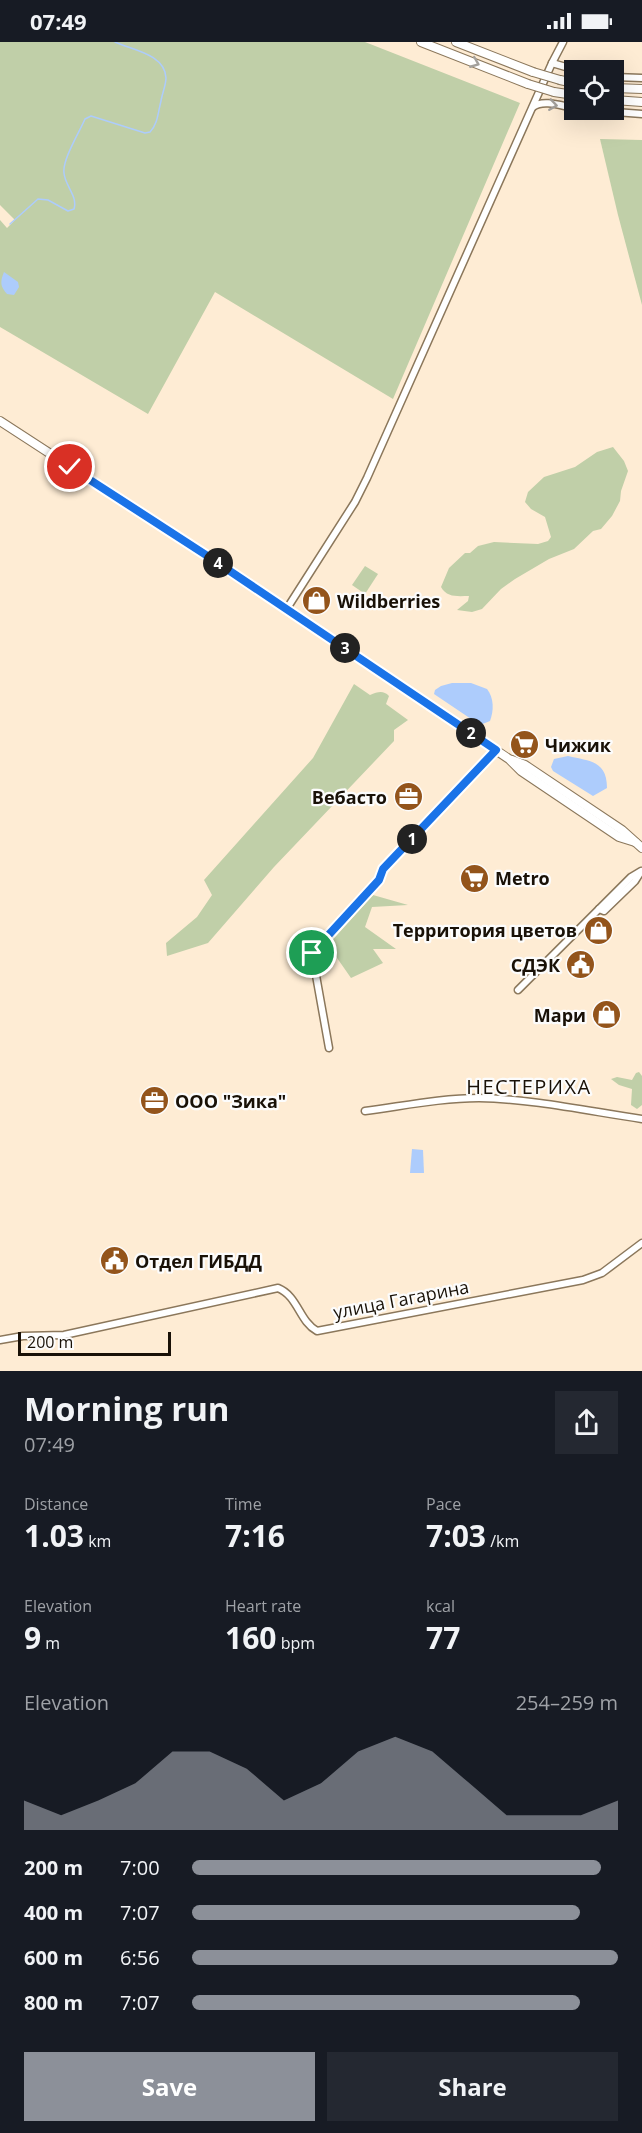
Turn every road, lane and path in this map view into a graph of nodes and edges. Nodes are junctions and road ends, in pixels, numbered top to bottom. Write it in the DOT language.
graph roads {
  1 [pos="421,42"];
  2 [pos="456,42"];
  3 [pos="563,42"];
  4 [pos="552,63"];
  5 [pos="564,66"];
  6 [pos="624,77"];
  7 [pos="642,78"];
  8 [pos="564,81"];
  9 [pos="624,88"];
  10 [pos="642,89"];
  11 [pos="564,94"];
  12 [pos="624,101"];
  13 [pos="642,102"];
  14 [pos="564,106"];
  15 [pos="532,107"];
  16 [pos="624,113"];
  17 [pos="642,114"];
  18 [pos="0,421"];
  19 [pos="286,610"];
  20 [pos="496,750"];
  21 [pos="639,845"];
  22 [pos="641,871"];
  23 [pos="518,990"];
  24 [pos="329,1048"];
  25 [pos="365,1111"];
  26 [pos="642,1119"];
  27 [pos="642,1243"];
  28 [pos="0,1340"];
  1 -- 11 [label="main road, one-way, bridge"];
  2 -- 8 [label="main road, bridge"];
  3 -- 4 [label="street"];
  4 -- 5 [label="street"];
  4 -- 15 [label="street"];
  6 -- 7 [label="street"];
  9 -- 10 [label="main road"];
  12 -- 13 [label="main road"];
  15 -- 14 [label="street, one-way"];
  15 -- 19 [label="street"];
  16 -- 17 [label="street"];
  18 -- 19 [label="main road"];
  19 -- 20 [label="main road"];
  20 -- 21 [label="main road"];
  20 -- 24 [label="street"];
  22 -- 23 [label="street"];
  25 -- 26 [label="street"];
  27 -- 28 [label="street, улица Гагарина"];
}
